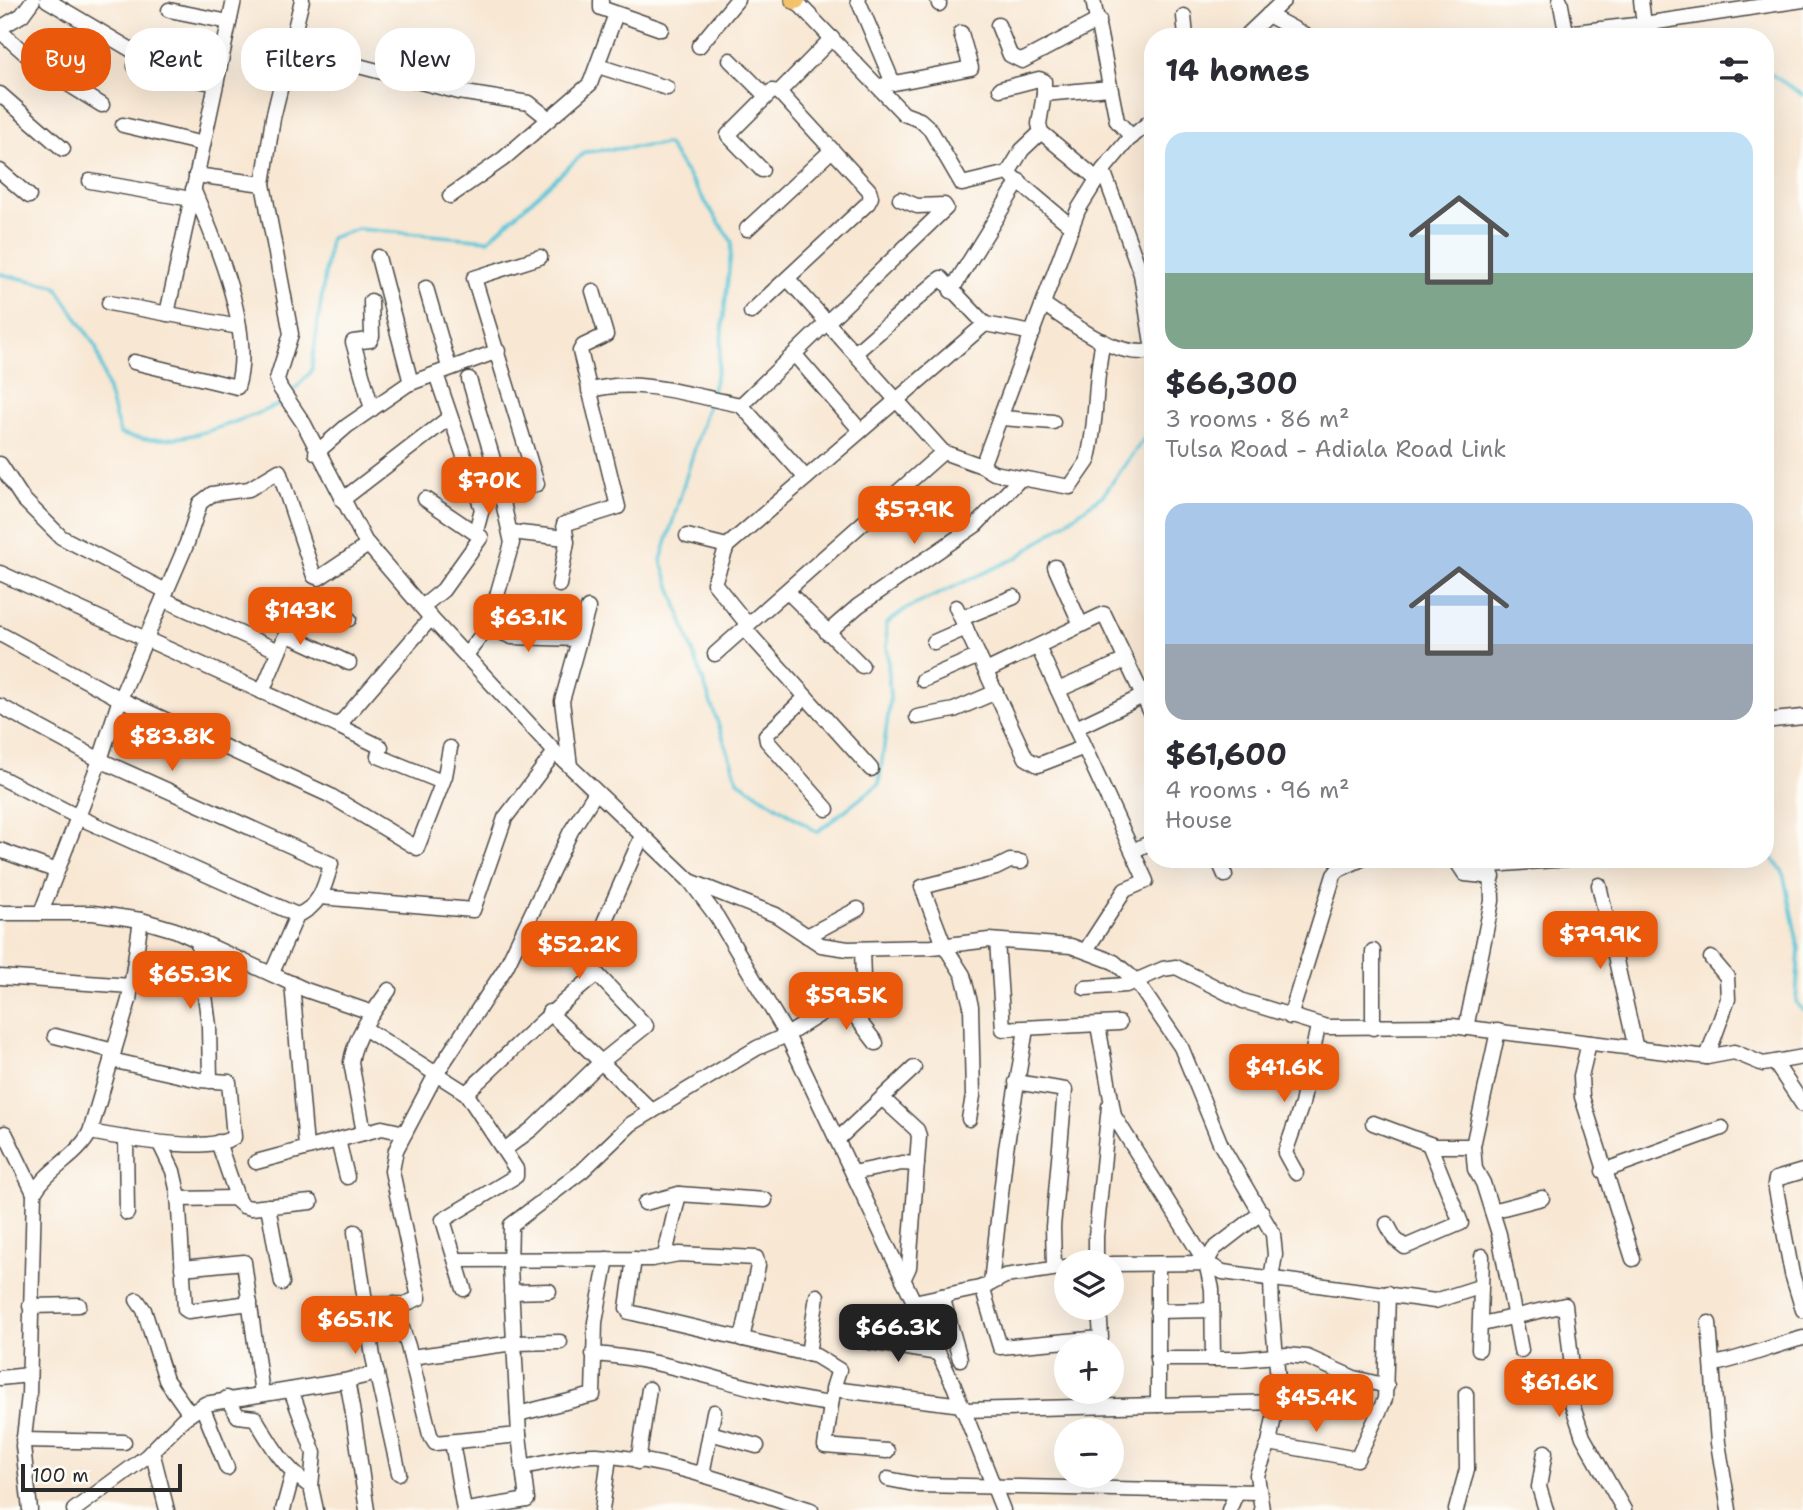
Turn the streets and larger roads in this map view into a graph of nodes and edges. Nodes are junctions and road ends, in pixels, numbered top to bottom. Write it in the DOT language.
graph roads {
  1 [pos="33,0"];
  2 [pos="47,0"];
  3 [pos="234,0"];
  4 [pos="302,0"];
  5 [pos="601,0"];
  6 [pos="737,0"];
  7 [pos="795,0"];
  8 [pos="858,0"];
  9 [pos="1093,0"];
  10 [pos="1284,0"];
  11 [pos="1560,0"];
  12 [pos="1641,0"];
  13 [pos="1803,0"];
  14 [pos="169,10"];
  15 [pos="616,14"];
  16 [pos="1268,15"];
  17 [pos="1185,16"];
  18 [pos="1099,17"];
  19 [pos="229,22"];
  20 [pos="1644,24"];
  21 [pos="998,25"];
  22 [pos="1186,28"];
  23 [pos="1254,28"];
  24 [pos="1292,28"];
  25 [pos="1565,28"];
  26 [pos="1616,28"];
  27 [pos="660,29"];
  28 [pos="0,30"];
  29 [pos="227,32"];
  30 [pos="961,33"];
  31 [pos="832,38"];
  32 [pos="699,46"];
  33 [pos="125,52"];
  34 [pos="730,60"];
  35 [pos="361,66"];
  36 [pos="598,66"];
  37 [pos="886,85"];
  38 [pos="667,88"];
  39 [pos="1110,88"];
  40 [pos="1000,89"];
  41 [pos="214,91"];
  42 [pos="0,94"];
  43 [pos="773,94"];
  44 [pos="1044,94"];
  45 [pos="102,105"];
  46 [pos="549,119"];
  47 [pos="123,125"];
  48 [pos="1144,127"];
  49 [pos="1041,132"];
  50 [pos="1132,137"];
  51 [pos="203,144"];
  52 [pos="63,149"];
  53 [pos="832,150"];
  54 [pos="762,170"];
  55 [pos="0,171"];
  56 [pos="1100,175"];
  57 [pos="1013,177"];
  58 [pos="90,181"];
  59 [pos="263,184"];
  60 [pos="194,188"];
  61 [pos="29,196"];
  62 [pos="450,196"];
  63 [pos="900,198"];
  64 [pos="1072,227"];
  65 [pos="747,229"];
  66 [pos="377,257"];
  67 [pos="540,257"];
  68 [pos="1144,264"];
  69 [pos="788,279"];
  70 [pos="426,288"];
  71 [pos="593,290"];
  72 [pos="951,290"];
  73 [pos="371,301"];
  74 [pos="109,303"];
  75 [pos="1044,304"];
  76 [pos="751,312"];
  77 [pos="167,314"];
  78 [pos="830,323"];
  79 [pos="985,324"];
  80 [pos="239,327"];
  81 [pos="1033,333"];
  82 [pos="1103,341"];
  83 [pos="498,351"];
  84 [pos="855,353"];
  85 [pos="1144,353"];
  86 [pos="795,355"];
  87 [pos="134,362"];
  88 [pos="443,370"];
  89 [pos="469,379"];
  90 [pos="411,383"];
  91 [pos="589,391"];
  92 [pos="895,399"];
  93 [pos="738,405"];
  94 [pos="372,409"];
  95 [pos="450,417"];
  96 [pos="1002,418"];
  97 [pos="1053,422"];
  98 [pos="860,430"];
  99 [pos="943,452"];
  100 [pos="316,453"];
  101 [pos="0,464"];
  102 [pos="982,466"];
  103 [pos="806,478"];
  104 [pos="1020,479"];
  105 [pos="502,496"];
  106 [pos="425,499"];
  107 [pos="342,500"];
  108 [pos="476,531"];
  109 [pos="511,532"];
  110 [pos="687,536"];
  111 [pos="566,538"];
  112 [pos="368,545"];
  113 [pos="727,546"];
  114 [pos="1055,567"];
  115 [pos="0,573"];
  116 [pos="559,585"];
  117 [pos="787,591"];
  118 [pos="164,595"];
  119 [pos="1014,597"];
  120 [pos="588,608"];
  121 [pos="427,613"];
  122 [pos="961,618"];
  123 [pos="349,619"];
  124 [pos="1081,625"];
  125 [pos="746,626"];
  126 [pos="488,627"];
  127 [pos="827,633"];
  128 [pos="0,634"];
  129 [pos="286,634"];
  130 [pos="579,639"];
  131 [pos="146,640"];
  132 [pos="934,642"];
  133 [pos="1038,647"];
  134 [pos="279,652"];
  135 [pos="715,654"];
  136 [pos="466,655"];
  137 [pos="979,656"];
  138 [pos="1126,660"];
  139 [pos="349,663"];
  140 [pos="862,666"];
  141 [pos="986,670"];
  142 [pos="923,680"];
  143 [pos="1058,690"];
  144 [pos="262,692"];
  145 [pos="996,692"];
  146 [pos="1143,696"];
  147 [pos="806,697"];
  148 [pos="120,699"];
  149 [pos="0,706"];
  150 [pos="917,717"];
  151 [pos="1803,717"];
  152 [pos="1774,720"];
  153 [pos="338,726"];
  154 [pos="1076,728"];
  155 [pos="450,748"];
  156 [pos="1082,748"];
  157 [pos="555,752"];
  158 [pos="100,760"];
  159 [pos="570,766"];
  160 [pos="871,769"];
  161 [pos="0,776"];
  162 [pos="442,782"];
  163 [pos="596,792"];
  164 [pos="827,809"];
  165 [pos="78,817"];
  166 [pos="642,836"];
  167 [pos="1144,846"];
  168 [pos="0,850"];
  169 [pos="1133,851"];
  170 [pos="1021,862"];
  171 [pos="1342,868"];
  172 [pos="1461,868"];
  173 [pos="1488,868"];
  174 [pos="1492,868"];
  175 [pos="57,871"];
  176 [pos="690,881"];
  177 [pos="1599,886"];
  178 [pos="320,897"];
  179 [pos="858,909"];
  180 [pos="41,910"];
  181 [pos="0,913"];
  182 [pos="297,915"];
  183 [pos="141,920"];
  184 [pos="523,933"];
  185 [pos="807,936"];
  186 [pos="198,940"];
  187 [pos="996,941"];
  188 [pos="944,945"];
  189 [pos="862,949"];
  190 [pos="1086,950"];
  191 [pos="1373,951"];
  192 [pos="1711,958"];
  193 [pos="583,959"];
  194 [pos="272,973"];
  195 [pos="597,974"];
  196 [pos="0,976"];
  197 [pos="1136,981"];
  198 [pos="292,984"];
  199 [pos="131,986"];
  200 [pos="1085,988"];
  201 [pos="389,990"];
  202 [pos="843,1000"];
  203 [pos="549,1012"];
  204 [pos="373,1013"];
  205 [pos="1290,1017"];
  206 [pos="1119,1023"];
  207 [pos="1098,1025"];
  208 [pos="1318,1026"];
  209 [pos="364,1028"];
  210 [pos="1373,1028"];
  211 [pos="1466,1028"];
  212 [pos="1027,1029"];
  213 [pos="1499,1031"];
  214 [pos="787,1035"];
  215 [pos="55,1037"];
  216 [pos="876,1043"];
  217 [pos="1589,1043"];
  218 [pos="1636,1049"];
  219 [pos="113,1055"];
  220 [pos="1707,1057"];
  221 [pos="1803,1057"];
  222 [pos="600,1063"];
  223 [pos="1775,1063"];
  224 [pos="914,1068"];
  225 [pos="436,1074"];
  226 [pos="210,1081"];
  227 [pos="1016,1082"];
  228 [pos="466,1093"];
  229 [pos="882,1098"];
  230 [pos="1110,1101"];
  231 [pos="1803,1105"];
  232 [pos="652,1111"];
  233 [pos="969,1119"];
  234 [pos="1373,1123"];
  235 [pos="1722,1128"];
  236 [pos="90,1132"];
  237 [pos="5,1133"];
  238 [pos="364,1133"];
  239 [pos="405,1133"];
  240 [pos="126,1138"];
  241 [pos="338,1140"];
  242 [pos="837,1140"];
  243 [pos="218,1142"];
  244 [pos="160,1144"];
  245 [pos="1429,1144"];
  246 [pos="1473,1146"];
  247 [pos="306,1147"];
  248 [pos="504,1150"];
  249 [pos="256,1162"];
  250 [pos="917,1164"];
  251 [pos="1603,1171"];
  252 [pos="1803,1171"];
  253 [pos="853,1173"];
  254 [pos="1296,1173"];
  255 [pos="347,1177"];
  256 [pos="34,1192"];
  257 [pos="679,1194"];
  258 [pos="1542,1198"];
  259 [pos="178,1199"];
  260 [pos="237,1200"];
  261 [pos="765,1200"];
  262 [pos="311,1202"];
  263 [pos="645,1203"];
  264 [pos="268,1206"];
  265 [pos="1492,1211"];
  266 [pos="1262,1212"];
  267 [pos="127,1213"];
  268 [pos="1387,1224"];
  269 [pos="355,1233"];
  270 [pos="1057,1250"];
  271 [pos="1096,1250"];
  272 [pos="666,1255"];
  273 [pos="1482,1256"];
  274 [pos="510,1259"];
  275 [pos="607,1259"];
  276 [pos="634,1259"];
  277 [pos="1633,1259"];
  278 [pos="457,1260"];
  279 [pos="1206,1263"];
  280 [pos="1124,1264"];
  281 [pos="1158,1265"];
  282 [pos="182,1268"];
  283 [pos="1054,1269"];
  284 [pos="1271,1278"];
  285 [pos="904,1280"];
  286 [pos="282,1283"];
  287 [pos="986,1285"];
  288 [pos="1476,1288"];
  289 [pos="464,1289"];
  290 [pos="549,1290"];
  291 [pos="511,1292"];
  292 [pos="1388,1293"];
  293 [pos="817,1296"];
  294 [pos="942,1296"];
  295 [pos="137,1300"];
  296 [pos="914,1302"];
  297 [pos="250,1303"];
  298 [pos="394,1304"];
  299 [pos="79,1305"];
  300 [pos="367,1305"];
  301 [pos="30,1306"];
  302 [pos="1212,1310"];
  303 [pos="1803,1310"];
  304 [pos="1157,1311"];
  305 [pos="1515,1317"];
  306 [pos="1100,1320"];
  307 [pos="1709,1323"];
  308 [pos="1482,1324"];
  309 [pos="1803,1338"];
  310 [pos="742,1339"];
  311 [pos="863,1341"];
  312 [pos="560,1342"];
  313 [pos="514,1343"];
  314 [pos="1479,1349"];
  315 [pos="1521,1350"];
  316 [pos="938,1353"];
  317 [pos="593,1354"];
  318 [pos="808,1354"];
  319 [pos="411,1357"];
  320 [pos="1276,1357"];
  321 [pos="960,1359"];
  322 [pos="1157,1359"];
  323 [pos="1213,1359"];
  324 [pos="1714,1364"];
  325 [pos="377,1373"];
  326 [pos="29,1375"];
  327 [pos="0,1378"];
  328 [pos="347,1381"];
  329 [pos="1387,1386"];
  330 [pos="649,1389"];
  331 [pos="292,1390"];
  332 [pos="262,1394"];
  333 [pos="1466,1394"];
  334 [pos="832,1396"];
  335 [pos="227,1398"];
  336 [pos="1278,1402"];
  337 [pos="1158,1405"];
  338 [pos="962,1408"];
  339 [pos="196,1410"];
  340 [pos="714,1412"];
  341 [pos="518,1414"];
  342 [pos="710,1433"];
  343 [pos="519,1435"];
  344 [pos="23,1440"];
  345 [pos="124,1442"];
  346 [pos="452,1442"];
  347 [pos="1269,1443"];
  348 [pos="757,1446"];
  349 [pos="152,1451"];
  350 [pos="887,1451"];
  351 [pos="1545,1452"];
  352 [pos="608,1457"];
  353 [pos="638,1462"];
  354 [pos="522,1467"];
  355 [pos="227,1468"];
  356 [pos="293,1473"];
  357 [pos="399,1473"];
  358 [pos="702,1475"];
  359 [pos="888,1479"];
  360 [pos="993,1485"];
  361 [pos="311,1487"];
  362 [pos="1237,1492"];
  363 [pos="1258,1492"];
  364 [pos="80,1508"];
  365 [pos="30,1510"];
  366 [pos="167,1510"];
  367 [pos="284,1510"];
  368 [pos="316,1510"];
  369 [pos="367,1510"];
  370 [pos="466,1510"];
  371 [pos="602,1510"];
  372 [pos="811,1510"];
  373 [pos="1003,1510"];
  374 [pos="1229,1510"];
  375 [pos="1262,1510"];
  376 [pos="1456,1510"];
  377 [pos="1546,1510"];
  378 [pos="1624,1510"];
  379 [pos="1729,1510"];
  1 -- 28 [label="street"];
  2 -- 33 [label="street"];
  3 -- 19 [label="street"];
  4 -- 59 [label="street"];
  5 -- 15 [label="street"];
  6 -- 32 [label="street"];
  7 -- 31 [label="street"];
  8 -- 37 [label="street"];
  9 -- 18 [label="street"];
  10 -- 16 [label="street"];
  11 -- 25 [label="street"];
  12 -- 20 [label="street"];
  13 -- 20 [label="street"];
  14 -- 19 [label="street"];
  15 -- 27 [label="street"];
  15 -- 36 [label="street"];
  16 -- 23 [label="street"];
  16 -- 24 [label="street"];
  17 -- 22 [label="street"];
  18 -- 21 [label="street"];
  18 -- 39 [label="street"];
  19 -- 29 [label="street"];
  20 -- 26 [label="street"];
  28 -- 45 [label="street"];
  30 -- 37 [label="street"];
  31 -- 37 [label="street"];
  31 -- 43 [label="street"];
  34 -- 43 [label="street"];
  35 -- 46 [label="street"];
  36 -- 38 [label="street"];
  36 -- 46 [label="street"];
  37 -- 57 [label="street"];
  39 -- 44 [label="street"];
  39 -- 50 [label="street"];
  40 -- 44 [label="street"];
  41 -- 51 [label="street"];
  42 -- 52 [label="street"];
  43 -- 53 [label="street"];
  43 -- 54 [label="street"];
  44 -- 49 [label="street"];
  46 -- 62 [label="street"];
  47 -- 51 [label="street"];
  48 -- 50 [label="street"];
  49 -- 56 [label="street"];
  49 -- 57 [label="street"];
  50 -- 56 [label="street"];
  51 -- 60 [label="street"];
  53 -- 65 [label="street"];
  53 -- 69 [label="street"];
  55 -- 61 [label="street"];
  56 -- 64 [label="street"];
  56 -- 68 [label="street"];
  57 -- 64 [label="street"];
  57 -- 72 [label="street"];
  58 -- 60 [label="street"];
  59 -- 60 [label="street"];
  59 -- 100 [label="street"];
  60 -- 77 [label="street"];
  60 -- 80 [label="street"];
  63 -- 78 [label="street"];
  64 -- 75 [label="street"];
  66 -- 90 [label="street"];
  67 -- 83 [label="street"];
  69 -- 76 [label="street"];
  69 -- 78 [label="street"];
  70 -- 88 [label="street"];
  71 -- 91 [label="street"];
  72 -- 79 [label="street"];
  72 -- 84 [label="street"];
  73 -- 94 [label="street"];
  74 -- 77 [label="street"];
  75 -- 81 [label="street"];
  75 -- 82 [label="street"];
  77 -- 80 [label="street"];
  78 -- 84 [label="street"];
  78 -- 86 [label="street"];
  79 -- 81 [label="street"];
  79 -- 92 [label="street"];
  80 -- 87 [label="street"];
  81 -- 96 [label="street"];
  82 -- 85 [label="street"];
  82 -- 104 [label="street"];
  83 -- 88 [label="street"];
  83 -- 105 [label="street"];
  84 -- 92 [label="street"];
  86 -- 93 [label="street"];
  86 -- 98 [label="street"];
  88 -- 90 [label="street"];
  88 -- 95 [label="street"];
  89 -- 105 [label="street"];
  90 -- 94 [label="street"];
  91 -- 93 [label="street"];
  91 -- 111 [label="street"];
  92 -- 98 [label="street"];
  92 -- 99 [label="street"];
  93 -- 103 [label="street"];
  94 -- 100 [label="street"];
  95 -- 107 [label="street"];
  95 -- 108 [label="street"];
  96 -- 97 [label="street"];
  96 -- 102 [label="street"];
  98 -- 103 [label="street"];
  99 -- 102 [label="street"];
  99 -- 117 [label="street"];
  100 -- 107 [label="street"];
  101 -- 118 [label="street"];
  102 -- 104 [label="street"];
  103 -- 113 [label="street"];
  104 -- 127 [label="street"];
  105 -- 109 [label="street"];
  106 -- 108 [label="street"];
  107 -- 112 [label="street"];
  108 -- 121 [label="street"];
  109 -- 111 [label="street"];
  109 -- 126 [label="street"];
  110 -- 113 [label="street"];
  111 -- 116 [label="street"];
  112 -- 118 [label="street"];
  112 -- 121 [label="street"];
  113 -- 125 [label="street"];
  114 -- 124 [label="street"];
  115 -- 131 [label="street"];
  117 -- 125 [label="street"];
  117 -- 127 [label="street"];
  118 -- 131 [label="street"];
  118 -- 134 [label="street"];
  119 -- 122 [label="street"];
  120 -- 130 [label="street"];
  121 -- 136 [label="street"];
  121 -- 153 [label="street"];
  122 -- 132 [label="street"];
  122 -- 137 [label="street"];
  123 -- 129 [label="street"];
  124 -- 133 [label="street"];
  124 -- 138 [label="street"];
  125 -- 135 [label="street"];
  125 -- 147 [label="street"];
  126 -- 130 [label="street"];
  126 -- 136 [label="street"];
  127 -- 140 [label="street"];
  128 -- 148 [label="street"];
  129 -- 134 [label="street"];
  129 -- 139 [label="street"];
  130 -- 159 [label="street"];
  131 -- 144 [label="street"];
  131 -- 148 [label="street"];
  133 -- 141 [label="street"];
  133 -- 143 [label="street"];
  134 -- 144 [label="street"];
  136 -- 157 [label="street"];
  137 -- 141 [label="street"];
  137 -- 142 [label="street"];
  138 -- 143 [label="street"];
  138 -- 146 [label="street"];
  141 -- 145 [label="street"];
  143 -- 154 [label="street"];
  144 -- 153 [label="street"];
  145 -- 150 [label="street"];
  145 -- 156 [label="street"];
  146 -- 154 [label="street"];
  147 -- 160 [label="street"];
  147 -- 164 [label="street"];
  148 -- 158 [label="street"];
  148 -- 162 [label="street"];
  149 -- 158 [label="street"];
  151 -- 152 [label="street"];
  153 -- 162 [label="street"];
  154 -- 156 [label="street"];
  155 -- 162 [label="street"];
  156 -- 169 [label="street"];
  157 -- 159 [label="street"];
  157 -- 178 [label="street"];
  158 -- 165 [label="street"];
  158 -- 178 [label="street"];
  159 -- 163 [label="street"];
  161 -- 165 [label="street"];
  163 -- 166 [label="street"];
  163 -- 184 [label="street"];
  165 -- 175 [label="street"];
  165 -- 182 [label="street"];
  166 -- 176 [label="street"];
  166 -- 193 [label="street"];
  167 -- 169 [label="street"];
  168 -- 175 [label="street"];
  169 -- 190 [label="street"];
  170 -- 188 [label="street"];
  171 -- 205 [label="street"];
  172 -- 173 [label="street"];
  174 -- 211 [label="street"];
  175 -- 180 [label="street"];
  176 -- 185 [label="street"];
  176 -- 214 [label="street"];
  177 -- 218 [label="street"];
  178 -- 182 [label="street"];
  179 -- 185 [label="street"];
  180 -- 181 [label="street"];
  180 -- 183 [label="street"];
  182 -- 194 [label="street"];
  183 -- 186 [label="street"];
  183 -- 199 [label="street"];
  184 -- 193 [label="street"];
  184 -- 225 [label="street"];
  185 -- 189 [label="street"];
  186 -- 194 [label="street"];
  186 -- 226 [label="street"];
  187 -- 188 [label="street"];
  187 -- 190 [label="street"];
  187 -- 212 [label="street"];
  188 -- 189 [label="street"];
  188 -- 233 [label="street"];
  189 -- 202 [label="street"];
  190 -- 197 [label="street"];
  191 -- 210 [label="street"];
  192 -- 220 [label="street"];
  193 -- 195 [label="street"];
  194 -- 198 [label="street"];
  195 -- 203 [label="street"];
  195 -- 222 [label="street"];
  196 -- 199 [label="street"];
  197 -- 200 [label="street"];
  197 -- 205 [label="street"];
  197 -- 266 [label="street"];
  198 -- 204 [label="street"];
  198 -- 247 [label="street"];
  199 -- 219 [label="street"];
  201 -- 204 [label="street"];
  202 -- 214 [label="street"];
  202 -- 216 [label="street"];
  203 -- 222 [label="street"];
  203 -- 228 [label="street"];
  204 -- 209 [label="street"];
  205 -- 208 [label="street"];
  206 -- 207 [label="street"];
  207 -- 212 [label="street"];
  207 -- 230 [label="street"];
  208 -- 210 [label="street"];
  208 -- 254 [label="street"];
  209 -- 225 [label="street"];
  209 -- 238 [label="street"];
  210 -- 211 [label="street"];
  211 -- 213 [label="street"];
  212 -- 227 [label="street"];
  213 -- 217 [label="street"];
  213 -- 246 [label="street"];
  214 -- 232 [label="street"];
  214 -- 242 [label="street"];
  215 -- 219 [label="street"];
  217 -- 218 [label="street"];
  217 -- 251 [label="street"];
  218 -- 220 [label="street"];
  219 -- 226 [label="street"];
  219 -- 236 [label="street"];
  220 -- 223 [label="street"];
  221 -- 223 [label="street"];
  222 -- 232 [label="street"];
  222 -- 248 [label="street"];
  223 -- 231 [label="street"];
  224 -- 229 [label="street"];
  225 -- 228 [label="street"];
  225 -- 239 [label="street"];
  226 -- 243 [label="street"];
  227 -- 270 [label="street"];
  227 -- 287 [label="street"];
  228 -- 248 [label="street"];
  229 -- 242 [label="street"];
  229 -- 250 [label="street"];
  230 -- 271 [label="street"];
  230 -- 279 [label="street"];
  232 -- 274 [label="street"];
  234 -- 245 [label="street"];
  235 -- 251 [label="street"];
  236 -- 240 [label="street"];
  236 -- 256 [label="street"];
  237 -- 256 [label="street"];
  238 -- 239 [label="street"];
  238 -- 241 [label="street"];
  239 -- 298 [label="street"];
  240 -- 244 [label="street"];
  240 -- 267 [label="street"];
  241 -- 247 [label="street"];
  241 -- 255 [label="street"];
  242 -- 253 [label="street"];
  243 -- 244 [label="street"];
  243 -- 260 [label="street"];
  244 -- 259 [label="street"];
  245 -- 246 [label="street"];
  245 -- 268 [label="street"];
  246 -- 265 [label="street"];
  247 -- 249 [label="street"];
  248 -- 278 [label="street"];
  250 -- 253 [label="street"];
  250 -- 285 [label="street"];
  251 -- 277 [label="street"];
  252 -- 303 [label="street"];
  253 -- 285 [label="street"];
  256 -- 301 [label="street"];
  257 -- 261 [label="street"];
  257 -- 263 [label="street"];
  257 -- 272 [label="street"];
  258 -- 265 [label="street"];
  259 -- 260 [label="street"];
  259 -- 282 [label="street"];
  260 -- 264 [label="street"];
  262 -- 264 [label="street"];
  264 -- 286 [label="street"];
  265 -- 305 [label="street"];
  266 -- 279 [label="street"];
  266 -- 284 [label="street"];
  269 -- 300 [label="street"];
  272 -- 276 [label="street"];
  272 -- 310 [label="street"];
  273 -- 308 [label="street"];
  274 -- 275 [label="street"];
  274 -- 278 [label="street"];
  274 -- 291 [label="street"];
  275 -- 276 [label="street"];
  275 -- 317 [label="street"];
  276 -- 310 [label="street"];
  278 -- 289 [label="street"];
  279 -- 281 [label="street"];
  279 -- 284 [label="street"];
  279 -- 302 [label="street"];
  280 -- 281 [label="street"];
  281 -- 304 [label="street"];
  282 -- 297 [label="street"];
  282 -- 297 [label="street"];
  283 -- 287 [label="street"];
  284 -- 292 [label="street"];
  284 -- 320 [label="street"];
  285 -- 296 [label="street"];
  287 -- 294 [label="street"];
  287 -- 306 [label="street"];
  288 -- 292 [label="street"];
  290 -- 291 [label="street"];
  291 -- 313 [label="street"];
  292 -- 329 [label="street"];
  293 -- 318 [label="street"];
  294 -- 296 [label="street"];
  294 -- 321 [label="street"];
  295 -- 339 [label="street"];
  296 -- 316 [label="street"];
  297 -- 332 [label="street"];
  298 -- 300 [label="street"];
  298 -- 319 [label="street"];
  299 -- 301 [label="street"];
  300 -- 325 [label="street"];
  301 -- 326 [label="street"];
  302 -- 304 [label="street"];
  302 -- 323 [label="street"];
  304 -- 322 [label="street"];
  305 -- 308 [label="street"];
  305 -- 315 [label="street"];
  305 -- 378 [label="street"];
  307 -- 324 [label="street"];
  308 -- 314 [label="street"];
  309 -- 324 [label="street"];
  310 -- 318 [label="street"];
  311 -- 316 [label="street"];
  312 -- 313 [label="street"];
  313 -- 319 [label="street"];
  313 -- 341 [label="street"];
  316 -- 338 [label="street"];
  317 -- 334 [label="street"];
  317 -- 341 [label="street"];
  318 -- 334 [label="street"];
  319 -- 346 [label="street"];
  320 -- 323 [label="street"];
  320 -- 329 [label="street"];
  320 -- 336 [label="street"];
  322 -- 323 [label="street"];
  322 -- 337 [label="street"];
  324 -- 379 [label="street"];
  325 -- 328 [label="street"];
  325 -- 357 [label="street"];
  326 -- 327 [label="street"];
  326 -- 344 [label="street"];
  328 -- 331 [label="street"];
  328 -- 369 [label="street"];
  329 -- 347 [label="street"];
  330 -- 353 [label="street"];
  331 -- 332 [label="street"];
  331 -- 361 [label="street"];
  332 -- 335 [label="street"];
  333 -- 376 [label="street"];
  334 -- 338 [label="street"];
  334 -- 350 [label="street"];
  335 -- 339 [label="street"];
  335 -- 356 [label="street"];
  336 -- 337 [label="street"];
  336 -- 347 [label="street"];
  337 -- 338 [label="street"];
  338 -- 360 [label="street"];
  339 -- 349 [label="street"];
  339 -- 355 [label="street"];
  340 -- 342 [label="street"];
  341 -- 343 [label="street"];
  342 -- 348 [label="street"];
  342 -- 358 [label="street"];
  343 -- 346 [label="street"];
  343 -- 354 [label="street"];
  344 -- 345 [label="street"];
  344 -- 365 [label="street"];
  346 -- 370 [label="street"];
  347 -- 363 [label="street"];
  349 -- 364 [label="street"];
  349 -- 366 [label="street"];
  351 -- 377 [label="street"];
  352 -- 353 [label="street"];
  352 -- 354 [label="street"];
  352 -- 371 [label="street"];
  353 -- 358 [label="street"];
  354 -- 370 [label="street"];
  356 -- 361 [label="street"];
  356 -- 367 [label="street"];
  358 -- 372 [label="street"];
  359 -- 360 [label="street"];
  360 -- 362 [label="street"];
  360 -- 373 [label="street"];
  361 -- 368 [label="street"];
  362 -- 363 [label="street"];
  362 -- 374 [label="street"];
  363 -- 375 [label="street"];
}
